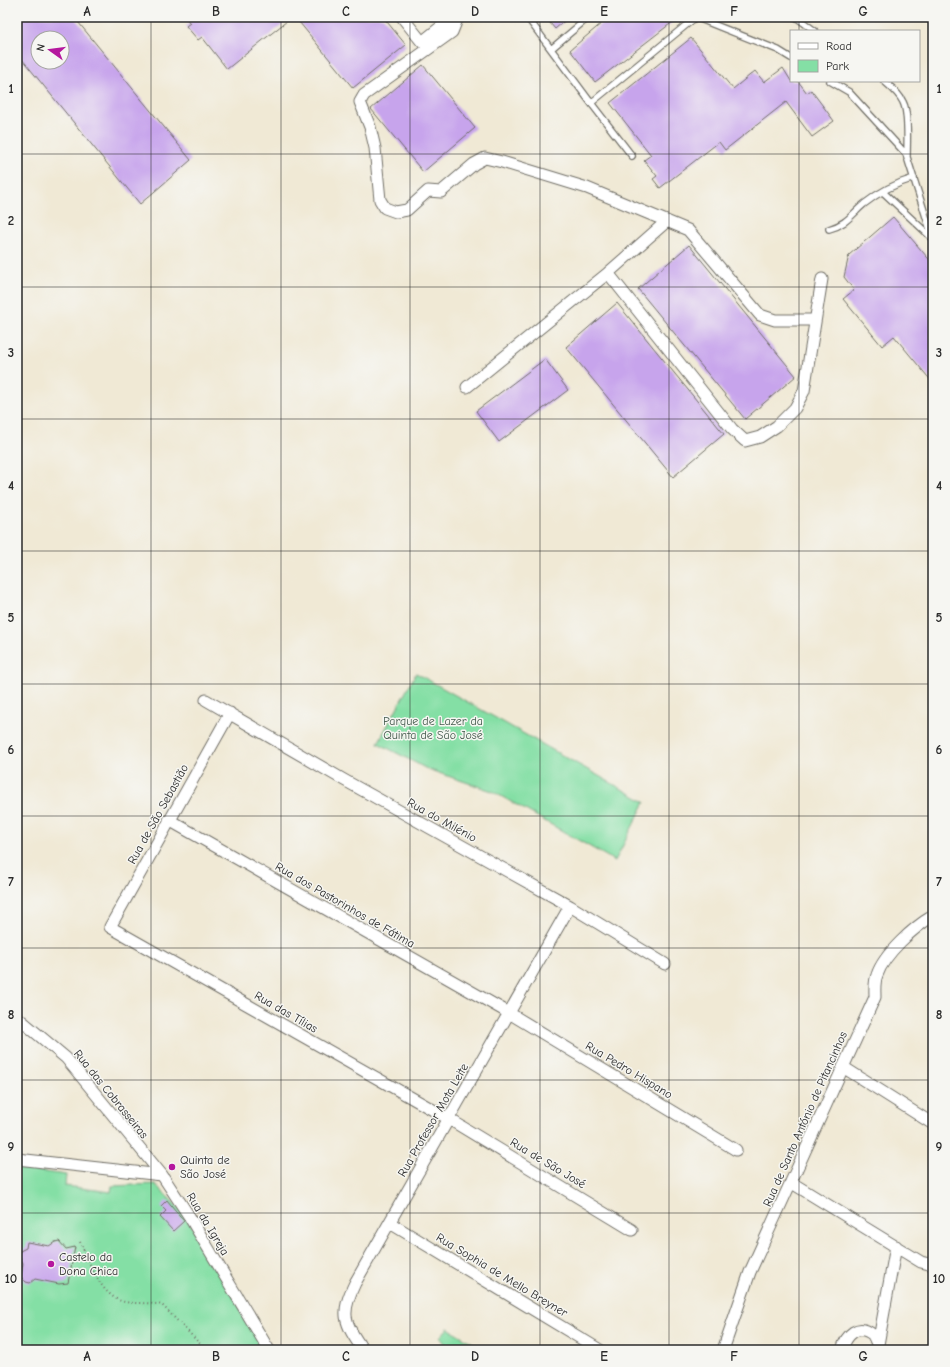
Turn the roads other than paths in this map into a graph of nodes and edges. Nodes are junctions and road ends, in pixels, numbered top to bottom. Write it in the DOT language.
graph roads {
  1 [pos="402,17"];
  2 [pos="453,17"];
  3 [pos="458,17"];
  4 [pos="527,17"];
  5 [pos="589,17"];
  6 [pos="695,17"];
  7 [pos="796,17"];
  8 [pos="814,30"];
  9 [pos="551,49"];
  10 [pos="790,57"];
  11 [pos="832,82"];
  12 [pos="885,82"];
  13 [pos="591,103"];
  14 [pos="632,156"];
  15 [pos="907,158"];
  16 [pos="914,178"];
  17 [pos="883,192"];
  18 [pos="667,221"];
  19 [pos="829,229"];
  20 [pos="933,239"];
  21 [pos="608,273"];
  22 [pos="822,279"];
  23 [pos="815,320"];
  24 [pos="467,387"];
  25 [pos="206,700"];
  26 [pos="230,713"];
  27 [pos="169,820"];
  28 [pos="570,906"];
  29 [pos="933,916"];
  30 [pos="110,927"];
  31 [pos="666,964"];
  32 [pos="509,1012"];
  33 [pos="17,1017"];
  34 [pos="843,1067"];
  35 [pos="449,1119"];
  36 [pos="933,1124"];
  37 [pos="736,1150"];
  38 [pos="17,1159"];
  39 [pos="162,1175"];
  40 [pos="792,1183"];
  41 [pos="390,1223"];
  42 [pos="632,1230"];
  43 [pos="896,1246"];
  44 [pos="933,1265"];
  45 [pos="883,1316"];
  46 [pos="866,1330"];
  47 [pos="877,1348"];
  48 [pos="269,1350"];
  49 [pos="363,1350"];
  50 [pos="600,1350"];
  51 [pos="723,1350"];
  52 [pos="842,1350"];
  1 -- 2 [label="street"];
  3 -- 18 [label="street"];
  4 -- 9 [label="lane"];
  5 -- 9 [label="lane"];
  6 -- 10 [label="lane"];
  6 -- 13 [label="lane"];
  7 -- 8 [label="lane"];
  9 -- 13 [label="lane"];
  11 -- 15 [label="lane"];
  12 -- 15 [label="lane"];
  13 -- 14 [label="lane"];
  15 -- 16 [label="lane"];
  16 -- 17 [label="lane"];
  16 -- 20 [label="lane"];
  17 -- 19 [label="lane"];
  17 -- 20 [label="lane"];
  18 -- 21 [label="street"];
  18 -- 23 [label="street"];
  21 -- 23 [label="street"];
  21 -- 24 [label="street"];
  22 -- 23 [label="street"];
  25 -- 26 [label="street, Rua do Milénio"];
  26 -- 27 [label="street, Rua de São Sebastião"];
  26 -- 28 [label="street, Rua do Milénio"];
  27 -- 30 [label="street, Rua de São Sebastião"];
  27 -- 32 [label="street, Rua dos Pastorinhos de Fátima"];
  28 -- 31 [label="street, Rua do Milénio"];
  28 -- 32 [label="street, Rua Professor Mota Leite"];
  29 -- 34 [label="street, Rua de Santo António de Pitancinhos"];
  30 -- 35 [label="street, Rua das Tílias"];
  32 -- 35 [label="street, Rua Professor Mota Leite"];
  32 -- 37 [label="street, Rua Pedro Hispano"];
  33 -- 39 [label="street, Rua das Cobrasseiras"];
  34 -- 36 [label="street"];
  34 -- 40 [label="street, Rua de Santo António de Pitancinhos"];
  35 -- 41 [label="street, Rua Professor Mota Leite"];
  35 -- 42 [label="street, Rua de São José"];
  38 -- 39 [label="street"];
  39 -- 48 [label="street, Rua da Igreja"];
  40 -- 43 [label="street"];
  40 -- 51 [label="street, Rua de Santo António de Pitancinhos"];
  41 -- 49 [label="street, Rua Professor Mota Leite"];
  41 -- 50 [label="street, Rua Sophia de Mello Breyner"];
  43 -- 44 [label="street"];
  43 -- 45 [label="street"];
  45 -- 46 [label="street"];
  45 -- 47 [label="street"];
  46 -- 47 [label="street"];
  46 -- 52 [label="street"];
}
